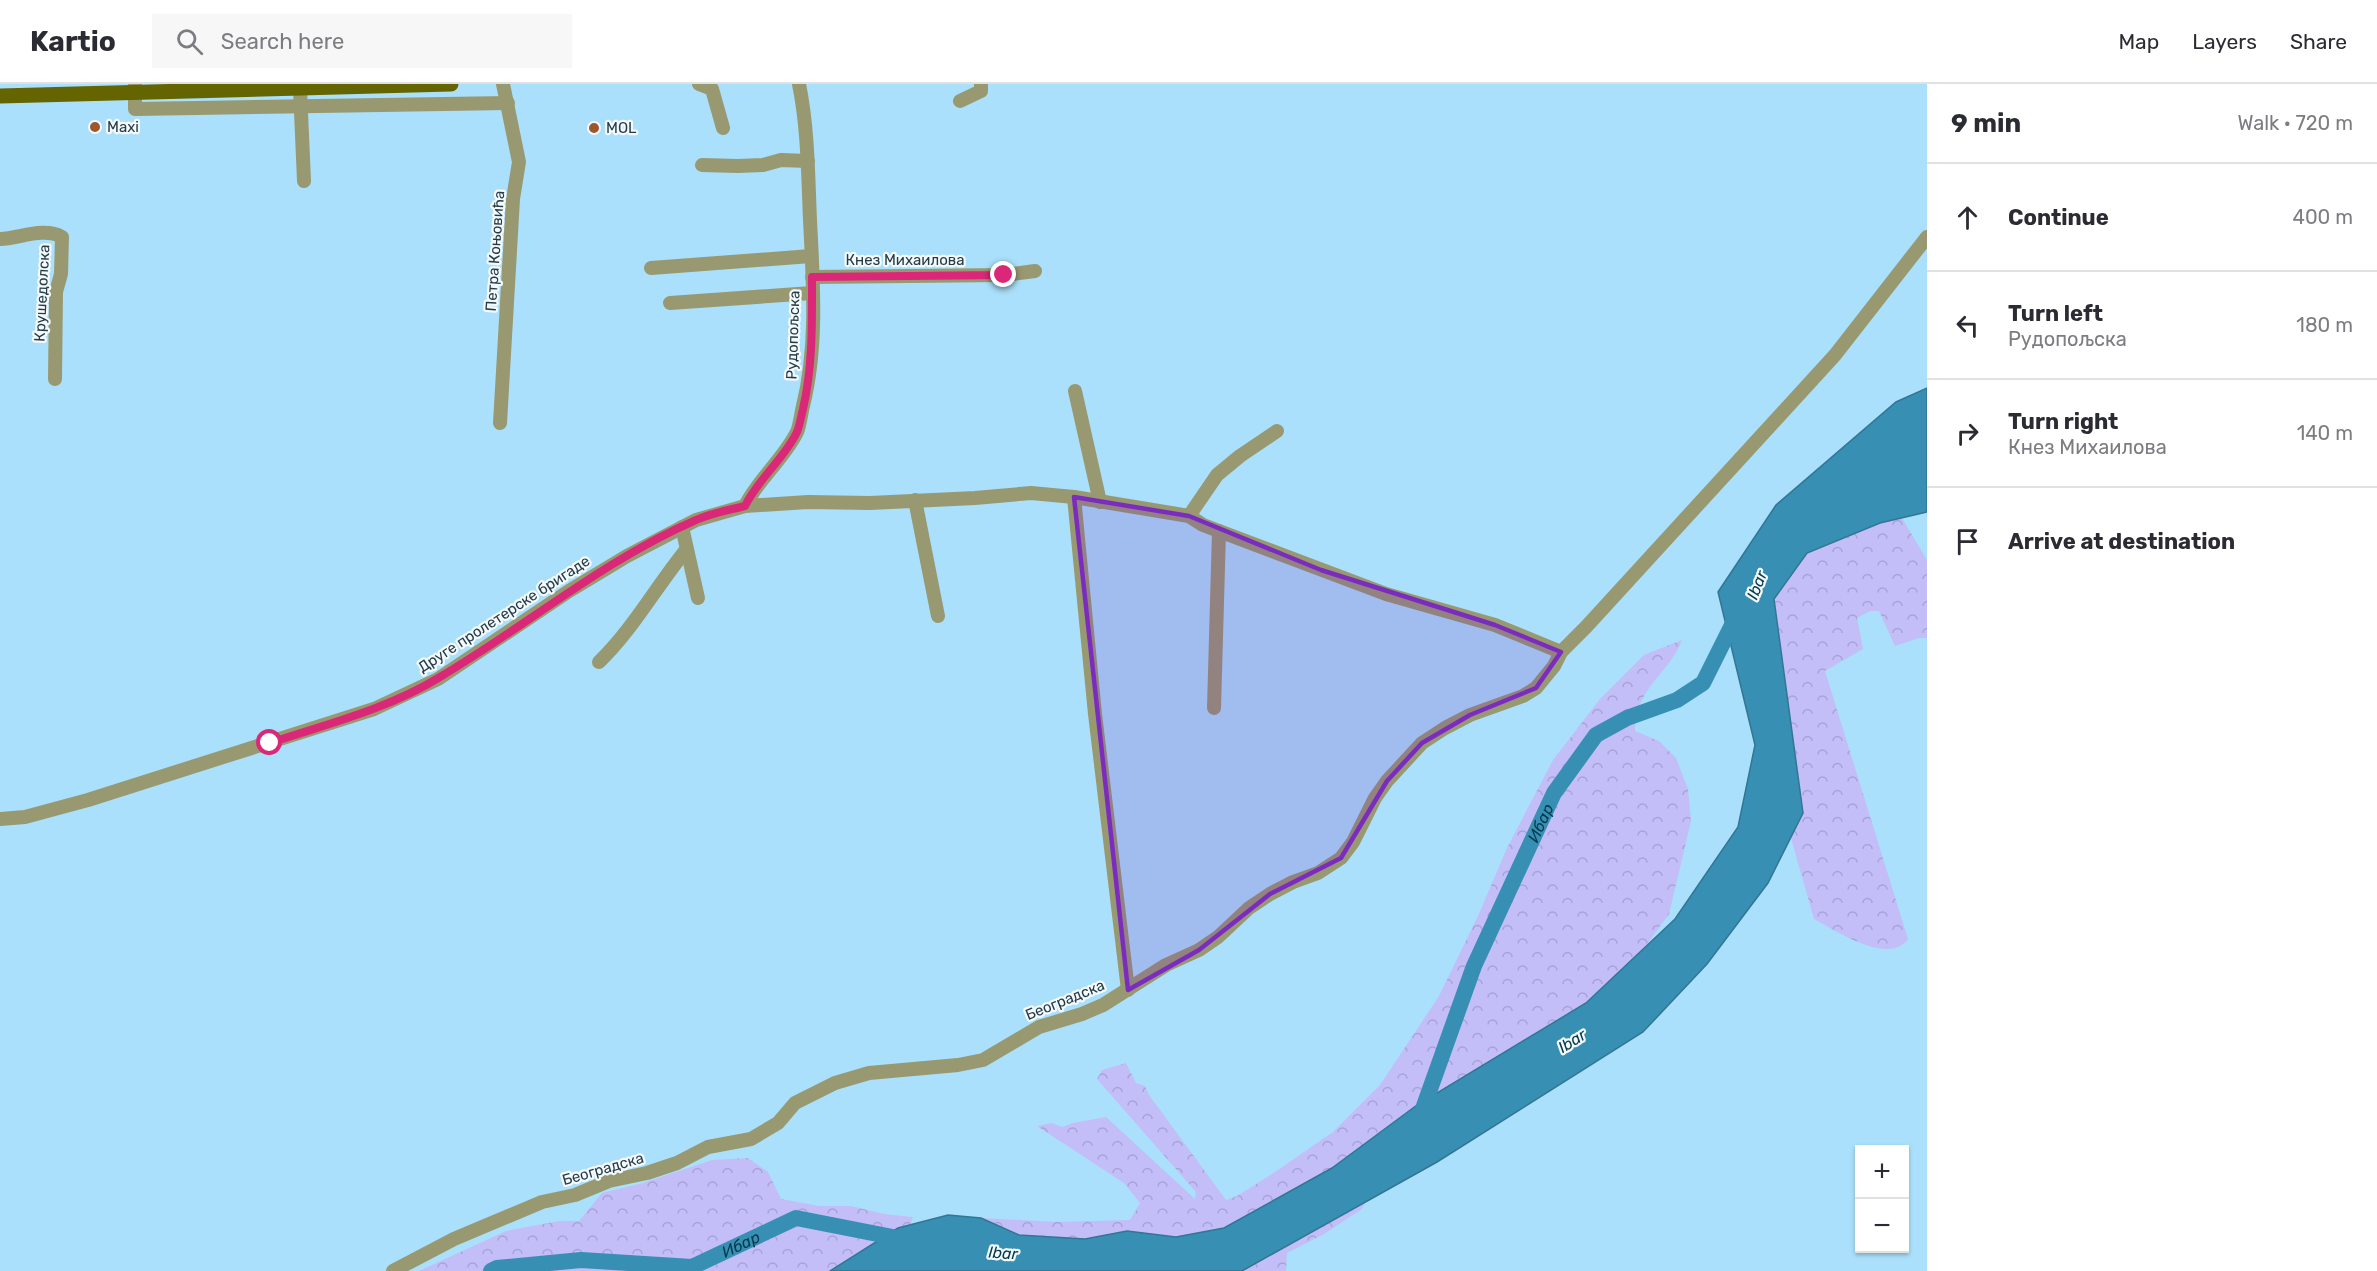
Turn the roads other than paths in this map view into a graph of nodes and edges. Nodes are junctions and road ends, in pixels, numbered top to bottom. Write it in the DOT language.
graph roads {
  1 [pos="83,84"];
  2 [pos="451,84"];
  3 [pos="503,84"];
  4 [pos="699,84"];
  5 [pos="799,84"];
  6 [pos="981,84"];
  7 [pos="0,86"];
  8 [pos="135,88"];
  9 [pos="300,89"];
  10 [pos="0,96"];
  11 [pos="960,101"];
  12 [pos="508,103"];
  13 [pos="301,107"];
  14 [pos="723,128"];
  15 [pos="808,161"];
  16 [pos="702,165"];
  17 [pos="304,181"];
  18 [pos="1927,237"];
  19 [pos="0,239"];
  20 [pos="811,256"];
  21 [pos="651,268"];
  22 [pos="1035,271"];
  23 [pos="812,277"];
  24 [pos="812,293"];
  25 [pos="670,303"];
  26 [pos="55,379"];
  27 [pos="1076,391"];
  28 [pos="501,423"];
  29 [pos="1277,431"];
  30 [pos="1074,497"];
  31 [pos="915,500"];
  32 [pos="1100,502"];
  33 [pos="745,506"];
  34 [pos="1189,516"];
  35 [pos="682,527"];
  36 [pos="1219,531"];
  37 [pos="687,550"];
  38 [pos="698,598"];
  39 [pos="938,616"];
  40 [pos="1561,651"];
  41 [pos="599,662"];
  42 [pos="1214,708"];
  43 [pos="0,819"];
  44 [pos="1128,990"];
  45 [pos="393,1271"];
  1 -- 7 [label="main road"];
  2 -- 9 [label="main road"];
  3 -- 12 [label="street, Петра Коњовића"];
  4 -- 14 [label="street"];
  5 -- 15 [label="street, Рудопољска"];
  6 -- 11 [label="street"];
  8 -- 9 [label="main road"];
  8 -- 10 [label="main road"];
  8 -- 13 [label="street"];
  9 -- 13 [label="street"];
  12 -- 13 [label="street"];
  12 -- 28 [label="street, Петра Коњовића"];
  13 -- 17 [label="street"];
  15 -- 16 [label="street"];
  15 -- 20 [label="street, Рудопољска"];
  18 -- 40 [label="street, Београдска"];
  19 -- 26 [label="street, Крушедолска"];
  20 -- 21 [label="street"];
  20 -- 23 [label="street, Рудопољска"];
  22 -- 23 [label="street, Кнез Михаилова"];
  23 -- 24 [label="street, Рудопољска"];
  24 -- 25 [label="street"];
  24 -- 33 [label="street, Рудопољска"];
  27 -- 32 [label="street"];
  29 -- 34 [label="street"];
  30 -- 31 [label="street"];
  30 -- 32 [label="street"];
  30 -- 44 [label="street"];
  31 -- 33 [label="street"];
  31 -- 39 [label="street"];
  32 -- 34 [label="street"];
  33 -- 35 [label="street, Друге пролетерске бригаде"];
  34 -- 36 [label="street"];
  35 -- 37 [label="street"];
  35 -- 43 [label="street, Друге пролетерске бригаде"];
  36 -- 40 [label="street"];
  36 -- 42 [label="street"];
  37 -- 38 [label="street"];
  37 -- 41 [label="street"];
  40 -- 44 [label="street, Београдска"];
  44 -- 45 [label="street, Београдска"];
}
